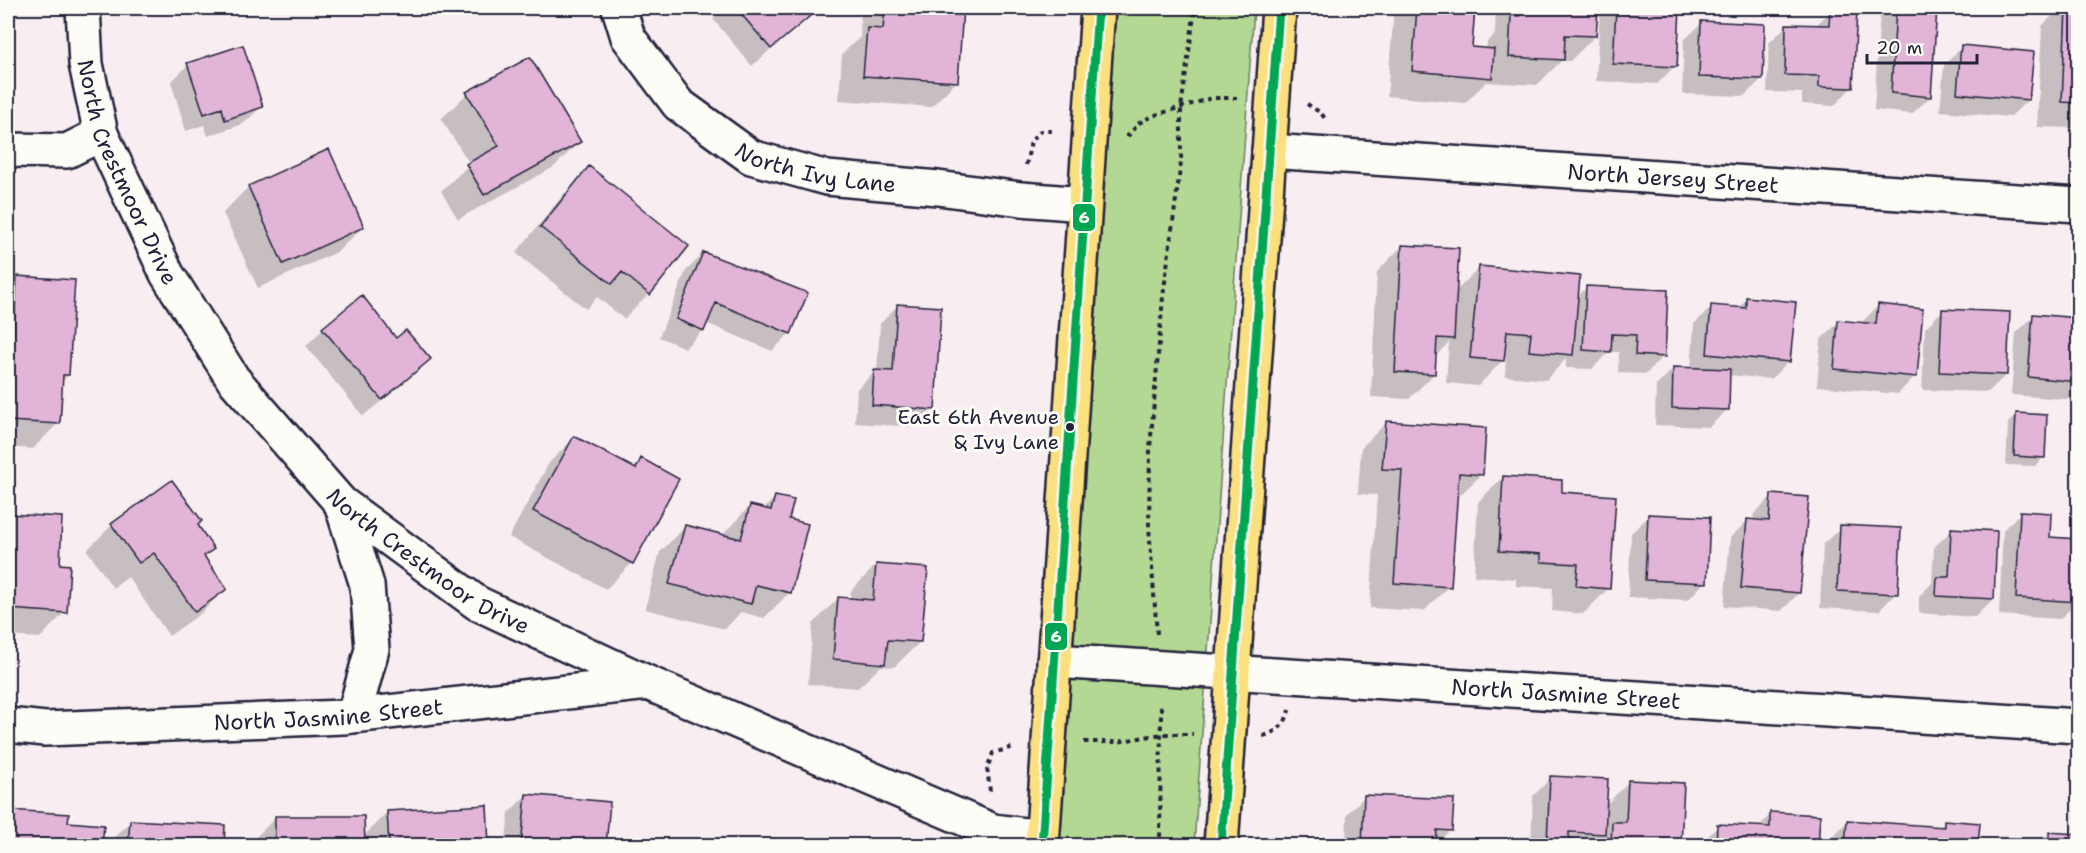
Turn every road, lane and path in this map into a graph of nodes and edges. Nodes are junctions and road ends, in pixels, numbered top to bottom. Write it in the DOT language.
graph roads {
  1 [pos="84,8"];
  2 [pos="619,8"];
  3 [pos="1098,8"];
  4 [pos="1195,8"];
  5 [pos="1279,8"];
  6 [pos="1272,100"];
  7 [pos="1181,108"];
  8 [pos="1089,132"];
  9 [pos="101,134"];
  10 [pos="8,150"];
  11 [pos="1269,151"];
  12 [pos="1334,155"];
  13 [pos="1021,199"];
  14 [pos="1084,204"];
  15 [pos="2079,205"];
  16 [pos="341,503"];
  17 [pos="1054,661"];
  18 [pos="1160,667"];
  19 [pos="1233,671"];
  20 [pos="1298,676"];
  21 [pos="648,683"];
  22 [pos="354,715"];
  23 [pos="8,725"];
  24 [pos="2079,726"];
  25 [pos="1162,734"];
  26 [pos="1229,736"];
  27 [pos="1048,742"];
  28 [pos="993,831"];
  29 [pos="1042,841"];
  30 [pos="1160,846"];
  31 [pos="1221,846"];
  1 -- 9 [label="street, North Crestmoor Drive"];
  2 -- 13 [label="street, North Ivy Lane"];
  3 -- 8 [label="main road"];
  4 -- 7 [label="path"];
  5 -- 6 [label="main road"];
  6 -- 7 [label="path"];
  6 -- 11 [label="main road"];
  6 -- 12 [label="path"];
  7 -- 8 [label="path"];
  7 -- 18 [label="path"];
  8 -- 13 [label="path"];
  8 -- 14 [label="main road"];
  9 -- 10 [label="street"];
  9 -- 16 [label="street, North Crestmoor Drive"];
  11 -- 12 [label="street, North Jersey Street"];
  11 -- 19 [label="main road"];
  12 -- 15 [label="street, North Jersey Street"];
  13 -- 14 [label="street, North Ivy Lane"];
  14 -- 17 [label="main road"];
  16 -- 21 [label="street, North Crestmoor Drive"];
  16 -- 22 [label="street"];
  17 -- 18 [label="street, North Jasmine Street"];
  17 -- 27 [label="main road"];
  18 -- 19 [label="street, North Jasmine Street"];
  18 -- 25 [label="path"];
  19 -- 20 [label="street, North Jasmine Street"];
  19 -- 26 [label="main road"];
  20 -- 24 [label="street, North Jasmine Street"];
  20 -- 26 [label="path"];
  21 -- 22 [label="street, North Jasmine Street"];
  21 -- 28 [label="street, North Crestmoor Drive"];
  22 -- 23 [label="street, North Jasmine Street"];
  25 -- 26 [label="path"];
  25 -- 27 [label="path"];
  25 -- 30 [label="path"];
  26 -- 31 [label="main road"];
  27 -- 28 [label="path"];
  27 -- 29 [label="main road"];
  28 -- 29 [label="street, North Crestmoor Drive"];
}
